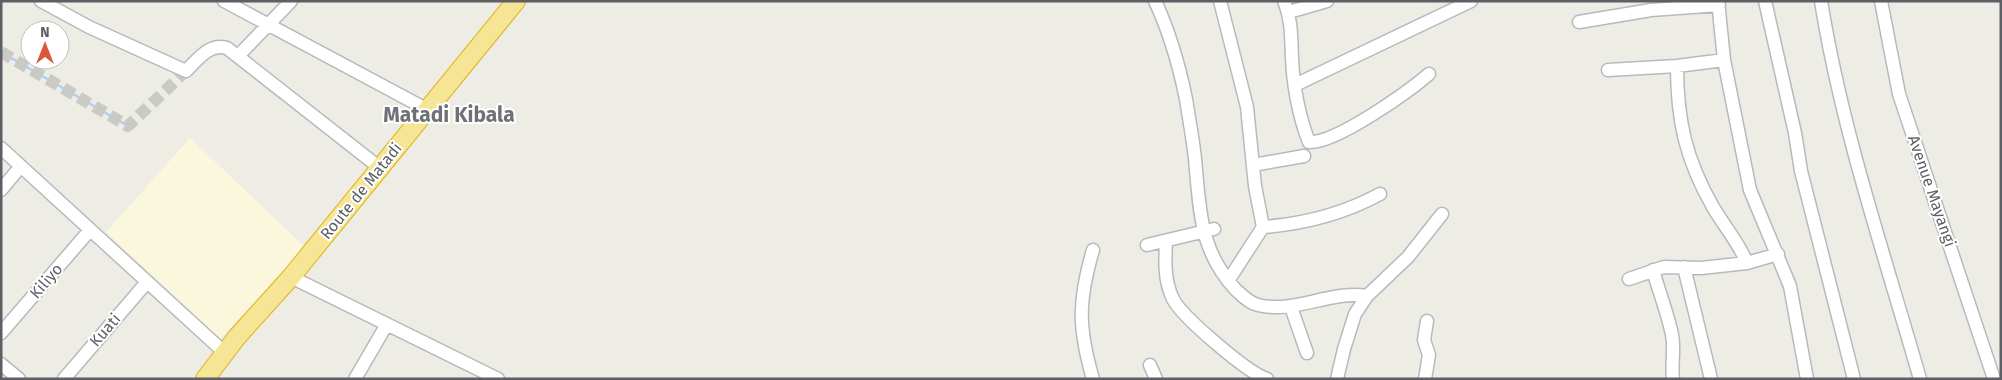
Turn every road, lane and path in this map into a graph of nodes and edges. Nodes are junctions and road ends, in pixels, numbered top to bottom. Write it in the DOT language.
graph roads {
  1 [pos="42,1"];
  2 [pos="224,1"];
  3 [pos="291,1"];
  4 [pos="516,1"];
  5 [pos="1155,1"];
  6 [pos="1220,1"];
  7 [pos="1327,1"];
  8 [pos="1471,1"];
  9 [pos="1765,1"];
  10 [pos="1821,1"];
  11 [pos="1881,1"];
  12 [pos="1718,3"];
  13 [pos="1286,7"];
  14 [pos="1579,22"];
  15 [pos="268,26"];
  16 [pos="239,55"];
  17 [pos="1724,60"];
  18 [pos="1677,66"];
  19 [pos="1608,70"];
  20 [pos="1428,74"];
  21 [pos="1295,85"];
  22 [pos="428,110"];
  23 [pos="1,148"];
  24 [pos="1304,156"];
  25 [pos="21,166"];
  26 [pos="1253,166"];
  27 [pos="380,168"];
  28 [pos="1,190"];
  29 [pos="1380,194"];
  30 [pos="1442,214"];
  31 [pos="1263,227"];
  32 [pos="90,230"];
  33 [pos="1209,231"];
  34 [pos="1166,242"];
  35 [pos="1147,246"];
  36 [pos="1092,250"];
  37 [pos="1778,254"];
  38 [pos="1747,263"];
  39 [pos="1684,267"];
  40 [pos="1653,270"];
  41 [pos="291,277"];
  42 [pos="1629,279"];
  43 [pos="1228,281"];
  44 [pos="147,282"];
  45 [pos="1366,296"];
  46 [pos="1291,307"];
  47 [pos="1427,321"];
  48 [pos="387,324"];
  49 [pos="1,333"];
  50 [pos="226,353"];
  51 [pos="1307,353"];
  52 [pos="1,364"];
  53 [pos="1150,365"];
  54 [pos="18,379"];
  55 [pos="64,379"];
  56 [pos="205,379"];
  57 [pos="355,379"];
  58 [pos="498,379"];
  59 [pos="1093,379"];
  60 [pos="1156,379"];
  61 [pos="1267,379"];
  62 [pos="1337,379"];
  63 [pos="1425,379"];
  64 [pos="1673,379"];
  65 [pos="1711,379"];
  66 [pos="1807,379"];
  67 [pos="1854,379"];
  68 [pos="1920,379"];
  69 [pos="1994,379"];
  1 -- 16 [label="street"];
  2 -- 15 [label="street"];
  3 -- 15 [label="street"];
  4 -- 22 [label="highway, Route de Matadi"];
  5 -- 33 [label="street"];
  6 -- 26 [label="street"];
  7 -- 13 [label="street"];
  8 -- 21 [label="street"];
  9 -- 67 [label="street"];
  10 -- 68 [label="street"];
  11 -- 69 [label="street, Avenue Mayangi"];
  12 -- 14 [label="street"];
  12 -- 17 [label="street"];
  13 -- 21 [label="street"];
  15 -- 16 [label="street"];
  15 -- 22 [label="street"];
  16 -- 27 [label="street"];
  17 -- 18 [label="street"];
  17 -- 37 [label="street"];
  18 -- 19 [label="street"];
  18 -- 38 [label="street"];
  20 -- 21 [label="street"];
  22 -- 27 [label="highway, Route de Matadi"];
  23 -- 25 [label="street"];
  24 -- 26 [label="street"];
  25 -- 28 [label="street"];
  25 -- 32 [label="street"];
  26 -- 31 [label="street"];
  27 -- 41 [label="highway, Route de Matadi"];
  29 -- 31 [label="street"];
  30 -- 45 [label="street"];
  31 -- 43 [label="street"];
  32 -- 44 [label="street"];
  32 -- 49 [label="street, Kiliyo"];
  33 -- 34 [label="street"];
  33 -- 43 [label="street"];
  34 -- 35 [label="street"];
  34 -- 61 [label="street"];
  36 -- 59 [label="street"];
  37 -- 38 [label="street"];
  37 -- 66 [label="street"];
  38 -- 39 [label="street"];
  39 -- 40 [label="street"];
  39 -- 65 [label="street"];
  40 -- 42 [label="street"];
  40 -- 64 [label="street"];
  41 -- 48 [label="street"];
  41 -- 50 [label="highway, Route de Matadi"];
  43 -- 46 [label="street"];
  44 -- 50 [label="street"];
  44 -- 55 [label="street, Kuati"];
  45 -- 46 [label="street"];
  45 -- 62 [label="street"];
  46 -- 51 [label="street"];
  47 -- 63 [label="street"];
  48 -- 57 [label="street"];
  48 -- 58 [label="street"];
  50 -- 56 [label="highway, Route de Matadi"];
  52 -- 54 [label="street"];
  53 -- 60 [label="street"];
}
